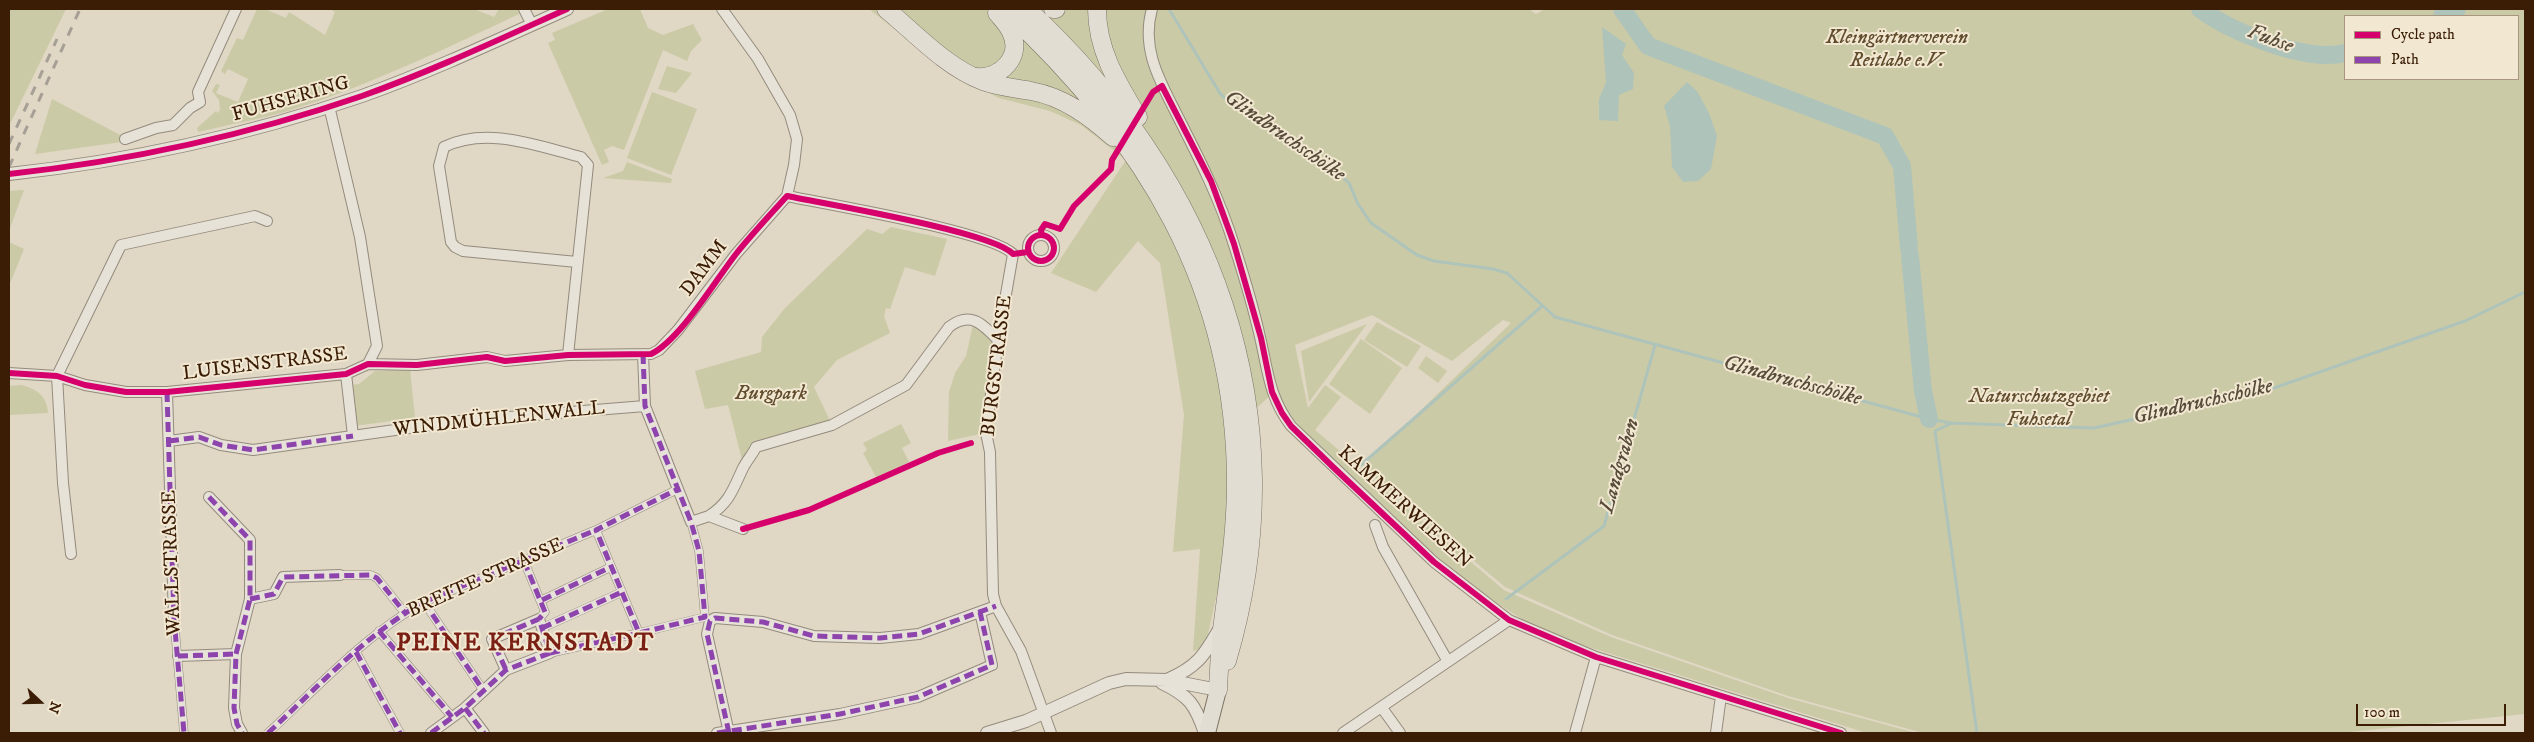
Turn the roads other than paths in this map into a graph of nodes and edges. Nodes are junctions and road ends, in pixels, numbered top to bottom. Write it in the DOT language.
graph roads {
  1 [pos="236,9"];
  2 [pos="524,9"];
  3 [pos="568,9"];
  4 [pos="722,9"];
  5 [pos="886,9"];
  6 [pos="994,9"];
  7 [pos="1004,9"];
  8 [pos="1027,9"];
  9 [pos="1097,9"];
  10 [pos="1152,9"];
  11 [pos="532,24"];
  12 [pos="970,75"];
  13 [pos="329,106"];
  14 [pos="125,139"];
  15 [pos="1143,153"];
  16 [pos="9,174"];
  17 [pos="787,196"];
  18 [pos="267,221"];
  19 [pos="1010,250"];
  20 [pos="1028,252"];
  21 [pos="577,262"];
  22 [pos="998,340"];
  23 [pos="643,354"];
  24 [pos="568,355"];
  25 [pos="368,364"];
  26 [pos="9,373"];
  27 [pos="346,374"];
  28 [pos="57,376"];
  29 [pos="167,392"];
  30 [pos="645,406"];
  31 [pos="353,436"];
  32 [pos="169,441"];
  33 [pos="678,489"];
  34 [pos="208,496"];
  35 [pos="708,516"];
  36 [pos="691,522"];
  37 [pos="1375,525"];
  38 [pos="743,529"];
  39 [pos="596,530"];
  40 [pos="71,554"];
  41 [pos="524,561"];
  42 [pos="611,567"];
  43 [pos="340,575"];
  44 [pos="622,592"];
  45 [pos="250,599"];
  46 [pos="542,600"];
  47 [pos="424,602"];
  48 [pos="996,606"];
  49 [pos="980,612"];
  50 [pos="405,613"];
  51 [pos="174,618"];
  52 [pos="1509,620"];
  53 [pos="1222,623"];
  54 [pos="540,624"];
  55 [pos="379,631"];
  56 [pos="639,632"];
  57 [pos="356,652"];
  58 [pos="550,653"];
  59 [pos="236,654"];
  60 [pos="178,656"];
  61 [pos="1596,657"];
  62 [pos="1447,660"];
  63 [pos="506,670"];
  64 [pos="1161,680"];
  65 [pos="483,690"];
  66 [pos="1218,690"];
  67 [pos="1721,696"];
  68 [pos="466,708"];
  69 [pos="1382,708"];
  70 [pos="1043,714"];
  71 [pos="452,717"];
  72 [pos="729,732"];
  73 [pos="184,733"];
  74 [pos="242,733"];
  75 [pos="268,733"];
  76 [pos="400,733"];
  77 [pos="431,733"];
  78 [pos="484,733"];
  79 [pos="717,733"];
  80 [pos="987,733"];
  81 [pos="1051,733"];
  82 [pos="1206,733"];
  83 [pos="1343,733"];
  84 [pos="1400,733"];
  85 [pos="1574,733"];
  86 [pos="1716,733"];
  87 [pos="1841,733"];
  1 -- 14 [label="street"];
  2 -- 11 [label="street"];
  3 -- 11 [label="street, FUHSERING"];
  4 -- 17 [label="street, DAMM"];
  5 -- 12 [label="highway"];
  6 -- 12 [label="highway"];
  7 -- 15 [label="highway"];
  8 -- 15 [label="highway"];
  9 -- 15 [label="highway"];
  10 -- 52 [label="street, KAMMERWIESEN"];
  11 -- 13 [label="street, FUHSERING"];
  12 -- 15 [label="highway"];
  13 -- 16 [label="street, FUHSERING"];
  13 -- 25 [label="street"];
  15 -- 53 [label="highway"];
  15 -- 66 [label="highway"];
  17 -- 19 [label="street"];
  17 -- 23 [label="street, DAMM"];
  18 -- 28 [label="street"];
  19 -- 20 [label="street"];
  19 -- 22 [label="street, BURGSTRASSE"];
  21 -- 21 [label="street"];
  21 -- 24 [label="street"];
  22 -- 35 [label="street"];
  22 -- 48 [label="street, BURGSTRASSE"];
  23 -- 24 [label="street, LUISENSTRASSE"];
  23 -- 30 [label="street"];
  24 -- 25 [label="street, LUISENSTRASSE"];
  25 -- 27 [label="street, LUISENSTRASSE"];
  26 -- 28 [label="street, LUISENSTRASSE"];
  27 -- 29 [label="street, LUISENSTRASSE"];
  27 -- 31 [label="street"];
  28 -- 29 [label="street, LUISENSTRASSE"];
  28 -- 40 [label="street"];
  29 -- 32 [label="street, WALLSTRASSE"];
  30 -- 31 [label="street, WINDMÜHLENWALL"];
  30 -- 33 [label="street"];
  31 -- 32 [label="street, WINDMÜHLENWALL"];
  32 -- 51 [label="street, WALLSTRASSE"];
  33 -- 36 [label="street"];
  33 -- 39 [label="street, BREITE STRASSE"];
  34 -- 45 [label="street"];
  35 -- 36 [label="street"];
  35 -- 38 [label="street"];
  36 -- 56 [label="street"];
  37 -- 62 [label="street, KAMMERWIESEN"];
  39 -- 41 [label="street, BREITE STRASSE"];
  39 -- 42 [label="street"];
  41 -- 46 [label="street"];
  41 -- 47 [label="street, BREITE STRASSE"];
  42 -- 44 [label="street"];
  42 -- 46 [label="street"];
  43 -- 45 [label="street"];
  43 -- 50 [label="street"];
  44 -- 54 [label="street"];
  44 -- 56 [label="street"];
  45 -- 59 [label="street"];
  46 -- 54 [label="street"];
  47 -- 50 [label="street, BREITE STRASSE"];
  47 -- 65 [label="street"];
  48 -- 49 [label="street"];
  48 -- 70 [label="street"];
  49 -- 72 [label="street"];
  49 -- 72 [label="street"];
  50 -- 55 [label="street, BREITE STRASSE"];
  51 -- 60 [label="street, WALLSTRASSE"];
  52 -- 61 [label="street, KAMMERWIESEN"];
  52 -- 62 [label="street"];
  53 -- 64 [label="street"];
  53 -- 66 [label="highway"];
  54 -- 58 [label="street"];
  54 -- 63 [label="street"];
  55 -- 57 [label="street, BREITE STRASSE"];
  55 -- 71 [label="street"];
  56 -- 58 [label="street"];
  57 -- 75 [label="street, BREITE STRASSE"];
  57 -- 76 [label="street"];
  58 -- 63 [label="street"];
  59 -- 60 [label="street"];
  59 -- 74 [label="street"];
  60 -- 73 [label="street, WALLSTRASSE"];
  61 -- 67 [label="street, KAMMERWIESEN"];
  61 -- 85 [label="street"];
  62 -- 69 [label="street"];
  63 -- 65 [label="street"];
  64 -- 66 [label="street"];
  64 -- 70 [label="street"];
  64 -- 82 [label="street"];
  65 -- 68 [label="street"];
  66 -- 82 [label="main road"];
  67 -- 86 [label="street"];
  67 -- 87 [label="street, KAMMERWIESEN"];
  68 -- 71 [label="street"];
  68 -- 78 [label="street"];
  69 -- 83 [label="street"];
  69 -- 84 [label="street"];
  70 -- 80 [label="street"];
  70 -- 81 [label="street"];
  71 -- 77 [label="street"];
  72 -- 79 [label="street"];
}
